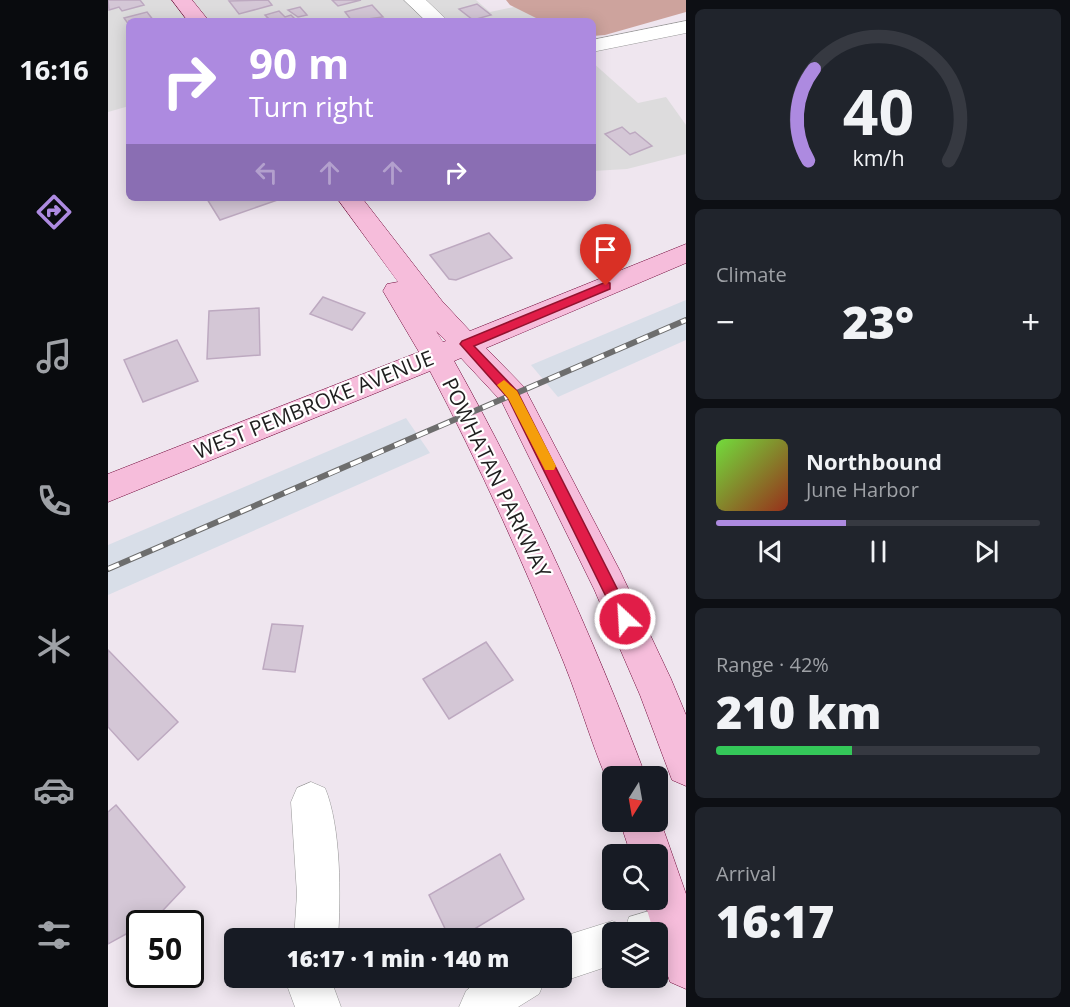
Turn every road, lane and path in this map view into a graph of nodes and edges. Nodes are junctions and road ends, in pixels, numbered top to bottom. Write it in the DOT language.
graph roads {
  1 [pos="182,0"];
  2 [pos="414,0"];
  3 [pos="197,18"];
  4 [pos="435,18"];
  5 [pos="686,27"];
  6 [pos="596,45"];
  7 [pos="332,201"];
  8 [pos="351,201"];
  9 [pos="686,253"];
  10 [pos="451,351"];
  11 [pos="108,488"];
  12 [pos="622,766"];
  13 [pos="686,766"];
  14 [pos="310,801"];
  15 [pos="666,910"];
  16 [pos="669,926"];
  17 [pos="316,928"];
  18 [pos="602,947"];
  19 [pos="572,956"];
  20 [pos="686,966"];
  21 [pos="311,988"];
  22 [pos="506,988"];
  23 [pos="318,1007"];
  24 [pos="482,1007"];
  1 -- 3 [label="main road"];
  2 -- 4 [label="street"];
  5 -- 6 [label="street"];
  7 -- 10 [label="main road, POWHATAN PARKWAY"];
  8 -- 10 [label="main road, POWHATAN PARKWAY"];
  9 -- 10 [label="main road, WEST PEMBROKE AVENUE"];
  10 -- 11 [label="main road, WEST PEMBROKE AVENUE"];
  10 -- 12 [label="main road, POWHATAN PARKWAY"];
  10 -- 13 [label="main road, POWHATAN PARKWAY"];
  14 -- 17 [label="street"];
  15 -- 16 [label="main road"];
  16 -- 20 [label="main road"];
  18 -- 19 [label="street"];
  21 -- 23 [label="street"];
  22 -- 24 [label="street"];
}
